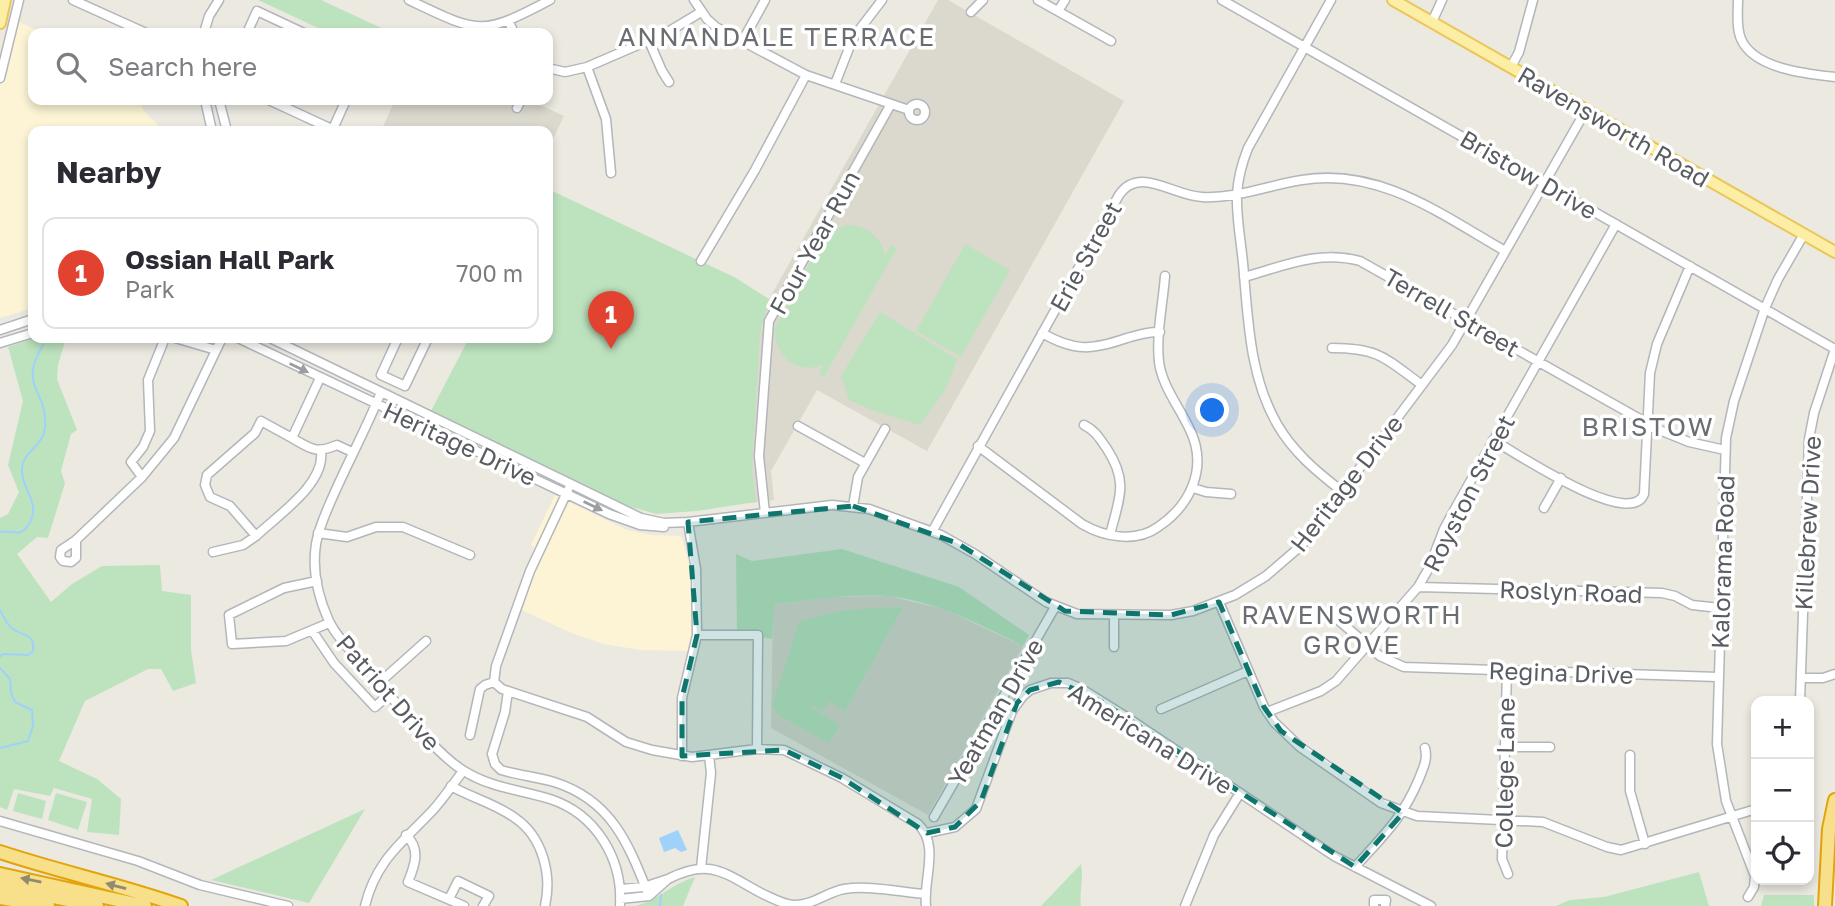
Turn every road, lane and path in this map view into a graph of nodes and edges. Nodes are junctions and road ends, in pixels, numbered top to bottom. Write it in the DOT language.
graph roads {
  1 [pos="5,0"];
  2 [pos="19,0"];
  3 [pos="73,0"];
  4 [pos="219,0"];
  5 [pos="409,0"];
  6 [pos="436,0"];
  7 [pos="550,0"];
  8 [pos="694,0"];
  9 [pos="765,0"];
  10 [pos="882,0"];
  11 [pos="983,0"];
  12 [pos="1038,0"];
  13 [pos="1065,0"];
  14 [pos="1222,0"];
  15 [pos="1331,0"];
  16 [pos="1394,0"];
  17 [pos="1442,0"];
  18 [pos="1532,0"];
  19 [pos="1738,0"];
  20 [pos="431,11"];
  21 [pos="1058,11"];
  22 [pos="701,12"];
  23 [pos="971,12"];
  24 [pos="509,22"];
  25 [pos="1432,22"];
  26 [pos="0,23"];
  27 [pos="135,28"];
  28 [pos="205,28"];
  29 [pos="249,28"];
  30 [pos="293,28"];
  31 [pos="512,28"];
  32 [pos="649,41"];
  33 [pos="1111,41"];
  34 [pos="742,42"];
  35 [pos="1305,46"];
  36 [pos="587,67"];
  37 [pos="1511,67"];
  38 [pos="553,69"];
  39 [pos="806,75"];
  40 [pos="1835,77"];
  41 [pos="0,78"];
  42 [pos="669,82"];
  43 [pos="835,84"];
  44 [pos="891,104"];
  45 [pos="206,105"];
  46 [pos="220,105"];
  47 [pos="279,105"];
  48 [pos="344,105"];
  49 [pos="909,110"];
  50 [pos="1586,110"];
  51 [pos="211,126"];
  52 [pos="226,126"];
  53 [pos="323,126"];
  54 [pos="335,126"];
  55 [pos="611,173"];
  56 [pos="1545,183"];
  57 [pos="1237,194"];
  58 [pos="1616,224"];
  59 [pos="1804,234"];
  60 [pos="1505,251"];
  61 [pos="1835,252"];
  62 [pos="701,261"];
  63 [pos="1690,266"];
  64 [pos="1165,276"];
  65 [pos="1244,277"];
  66 [pos="1765,309"];
  67 [pos="1467,320"];
  68 [pos="28,321"];
  69 [pos="0,330"];
  70 [pos="1160,332"];
  71 [pos="1042,333"];
  72 [pos="28,335"];
  73 [pos="0,343"];
  74 [pos="163,343"];
  75 [pos="192,343"];
  76 [pos="220,343"];
  77 [pos="248,343"];
  78 [pos="280,343"];
  79 [pos="396,343"];
  80 [pos="426,343"];
  81 [pos="1332,348"];
  82 [pos="1835,349"];
  83 [pos="216,350"];
  84 [pos="1538,361"];
  85 [pos="320,378"];
  86 [pos="393,380"];
  87 [pos="1422,385"];
  88 [pos="384,394"];
  89 [pos="376,404"];
  90 [pos="1647,424"];
  91 [pos="1084,425"];
  92 [pos="798,426"];
  93 [pos="885,429"];
  94 [pos="292,438"];
  95 [pos="1493,440"];
  96 [pos="978,446"];
  97 [pos="1725,450"];
  98 [pos="321,452"];
  99 [pos="352,452"];
  100 [pos="865,463"];
  101 [pos="142,477"];
  102 [pos="1561,478"];
  103 [pos="1193,488"];
  104 [pos="568,489"];
  105 [pos="1343,492"];
  106 [pos="1231,494"];
  107 [pos="853,506"];
  108 [pos="1544,508"];
  109 [pos="765,513"];
  110 [pos="688,522"];
  111 [pos="932,531"];
  112 [pos="318,533"];
  113 [pos="1110,535"];
  114 [pos="256,536"];
  115 [pos="76,540"];
  116 [pos="213,552"];
  117 [pos="470,555"];
  118 [pos="317,581"];
  119 [pos="1419,587"];
  120 [pos="1219,602"];
  121 [pos="1055,607"];
  122 [pos="1720,608"];
  123 [pos="1114,615"];
  124 [pos="1336,618"];
  125 [pos="330,623"];
  126 [pos="313,632"];
  127 [pos="697,635"];
  128 [pos="426,641"];
  129 [pos="1368,646"];
  130 [pos="1114,647"];
  131 [pos="1248,671"];
  132 [pos="1507,671"];
  133 [pos="1835,674"];
  134 [pos="1718,677"];
  135 [pos="1801,678"];
  136 [pos="494,682"];
  137 [pos="379,683"];
  138 [pos="508,691"];
  139 [pos="389,694"];
  140 [pos="1800,696"];
  141 [pos="1161,709"];
  142 [pos="1267,712"];
  143 [pos="470,734"];
  144 [pos="1505,747"];
  145 [pos="1550,747"];
  146 [pos="757,748"];
  147 [pos="1425,748"];
  148 [pos="709,755"];
  149 [pos="1630,755"];
  150 [pos="682,756"];
  151 [pos="463,771"];
  152 [pos="452,786"];
  153 [pos="1240,793"];
  154 [pos="1835,800"];
  155 [pos="1751,812"];
  156 [pos="1403,813"];
  157 [pos="605,814"];
  158 [pos="934,817"];
  159 [pos="1731,818"];
  160 [pos="1503,820"];
  161 [pos="0,821"];
  162 [pos="592,826"];
  163 [pos="927,833"];
  164 [pos="406,835"];
  165 [pos="1645,844"];
  166 [pos="0,852"];
  167 [pos="0,860"];
  168 [pos="36,865"];
  169 [pos="1355,867"];
  170 [pos="701,868"];
  171 [pos="0,874"];
  172 [pos="1508,874"];
  173 [pos="668,879"];
  174 [pos="0,886"];
  175 [pos="645,886"];
  176 [pos="621,889"];
  177 [pos="925,894"];
  178 [pos="649,896"];
  179 [pos="1748,897"];
  180 [pos="0,898"];
  181 [pos="449,899"];
  182 [pos="620,903"];
  183 [pos="794,905"];
  184 [pos="47,906"];
  185 [pos="97,906"];
  186 [pos="145,906"];
  187 [pos="181,906"];
  188 [pos="288,906"];
  189 [pos="365,906"];
  190 [pos="464,906"];
  191 [pos="483,906"];
  192 [pos="545,906"];
  193 [pos="926,906"];
  194 [pos="1185,906"];
  195 [pos="1374,906"];
  196 [pos="1385,906"];
  197 [pos="1431,906"];
  198 [pos="1825,906"];
  1 -- 26 [label="main road"];
  2 -- 41 [label="street"];
  3 -- 27 [label="street"];
  4 -- 28 [label="street"];
  5 -- 20 [label="street"];
  6 -- 20 [label="street"];
  7 -- 24 [label="street"];
  8 -- 22 [label="street"];
  9 -- 34 [label="street"];
  10 -- 43 [label="street"];
  11 -- 23 [label="street"];
  12 -- 21 [label="street"];
  13 -- 21 [label="street"];
  14 -- 35 [label="street, Bristow Drive"];
  15 -- 35 [label="street"];
  16 -- 25 [label="main road, Ravensworth Road"];
  17 -- 25 [label="street"];
  18 -- 37 [label="street"];
  19 -- 40 [label="street"];
  20 -- 24 [label="street"];
  21 -- 33 [label="street"];
  22 -- 32 [label="street"];
  22 -- 34 [label="street"];
  24 -- 31 [label="street"];
  25 -- 37 [label="main road, Ravensworth Road"];
  29 -- 30 [label="street"];
  32 -- 36 [label="street"];
  32 -- 42 [label="street"];
  34 -- 39 [label="street"];
  35 -- 56 [label="street, Bristow Drive"];
  35 -- 57 [label="street"];
  36 -- 38 [label="street"];
  36 -- 55 [label="street"];
  37 -- 50 [label="main road, Ravensworth Road"];
  39 -- 43 [label="street"];
  39 -- 62 [label="street"];
  43 -- 44 [label="street"];
  44 -- 49 [label="street"];
  44 -- 109 [label="street, Four Year Run"];
  45 -- 51 [label="street"];
  46 -- 52 [label="street"];
  47 -- 53 [label="street"];
  48 -- 54 [label="street"];
  50 -- 56 [label="street, Heritage Drive"];
  50 -- 59 [label="main road, Ravensworth Road"];
  56 -- 58 [label="street, Bristow Drive"];
  56 -- 60 [label="street, Heritage Drive"];
  57 -- 60 [label="street, Erie Street"];
  57 -- 65 [label="street"];
  57 -- 71 [label="street, Erie Street"];
  58 -- 63 [label="street, Bristow Drive"];
  58 -- 84 [label="street, Royston Street"];
  59 -- 61 [label="main road, Ravensworth Road"];
  59 -- 66 [label="street, Kalorama Road"];
  60 -- 67 [label="street, Heritage Drive"];
  63 -- 66 [label="street, Bristow Drive"];
  63 -- 90 [label="street"];
  64 -- 70 [label="street"];
  65 -- 67 [label="street, Terrell Street"];
  65 -- 105 [label="street"];
  66 -- 82 [label="street, Bristow Drive"];
  66 -- 97 [label="street, Kalorama Road"];
  67 -- 84 [label="street, Terrell Street"];
  67 -- 87 [label="street, Heritage Drive"];
  68 -- 69 [label="street"];
  70 -- 71 [label="street"];
  70 -- 103 [label="street"];
  71 -- 96 [label="street, Erie Street"];
  72 -- 73 [label="street"];
  74 -- 101 [label="street"];
  75 -- 83 [label="street"];
  76 -- 83 [label="street"];
  77 -- 85 [label="street, Heritage Drive, one-way"];
  78 -- 88 [label="street, Heritage Drive"];
  79 -- 86 [label="street"];
  80 -- 86 [label="street"];
  81 -- 87 [label="street"];
  82 -- 135 [label="street, Killebrew Drive"];
  83 -- 101 [label="street"];
  84 -- 90 [label="street, Terrell Street"];
  84 -- 95 [label="street, Royston Street"];
  85 -- 89 [label="street, Heritage Drive"];
  85 -- 94 [label="street"];
  86 -- 88 [label="street, Patriot Drive"];
  87 -- 105 [label="street, Heritage Drive"];
  88 -- 89 [label="street, Patriot Drive"];
  88 -- 104 [label="street, Heritage Drive"];
  89 -- 99 [label="street, Patriot Drive"];
  89 -- 104 [label="street, Heritage Drive"];
  90 -- 97 [label="street, Terrell Street"];
  90 -- 102 [label="street"];
  91 -- 113 [label="street"];
  92 -- 100 [label="street"];
  93 -- 100 [label="street"];
  94 -- 98 [label="street"];
  94 -- 114 [label="street"];
  95 -- 102 [label="street"];
  95 -- 119 [label="street, Royston Street"];
  96 -- 111 [label="street, Erie Street"];
  96 -- 113 [label="street"];
  97 -- 122 [label="street, Kalorama Road"];
  98 -- 99 [label="street"];
  98 -- 114 [label="street"];
  99 -- 112 [label="street, Patriot Drive"];
  100 -- 107 [label="street"];
  101 -- 115 [label="street"];
  102 -- 108 [label="street"];
  103 -- 106 [label="street"];
  103 -- 113 [label="street"];
  104 -- 110 [label="street, Heritage Drive"];
  104 -- 136 [label="street"];
  105 -- 120 [label="street, Heritage Drive"];
  107 -- 109 [label="street, Heritage Drive"];
  107 -- 111 [label="street, Heritage Drive"];
  109 -- 110 [label="street, Heritage Drive"];
  110 -- 127 [label="street"];
  111 -- 121 [label="street, Heritage Drive"];
  112 -- 117 [label="street"];
  112 -- 118 [label="street, Patriot Drive"];
  114 -- 116 [label="street"];
  118 -- 125 [label="street, Patriot Drive"];
  118 -- 126 [label="street"];
  119 -- 122 [label="street, Roslyn Road"];
  119 -- 129 [label="street, Royston Street"];
  120 -- 123 [label="street, Heritage Drive"];
  120 -- 131 [label="street"];
  121 -- 123 [label="street, Heritage Drive"];
  121 -- 158 [label="street, Yeatman Drive"];
  122 -- 134 [label="street, Kalorama Road"];
  123 -- 130 [label="street"];
  124 -- 129 [label="street, Regina Drive"];
  125 -- 126 [label="street"];
  125 -- 137 [label="street, Patriot Drive"];
  126 -- 139 [label="street"];
  127 -- 146 [label="street"];
  127 -- 150 [label="street"];
  128 -- 137 [label="street"];
  129 -- 132 [label="street, Regina Drive"];
  129 -- 142 [label="street, Royston Street"];
  131 -- 141 [label="street"];
  131 -- 142 [label="street"];
  132 -- 134 [label="street, Regina Drive"];
  132 -- 144 [label="street, College Lane"];
  133 -- 135 [label="street"];
  134 -- 159 [label="street, Kalorama Road"];
  135 -- 140 [label="street, Killebrew Drive"];
  136 -- 138 [label="street"];
  136 -- 143 [label="street"];
  137 -- 139 [label="street, Patriot Drive"];
  138 -- 150 [label="street"];
  138 -- 157 [label="street"];
  139 -- 151 [label="street, Patriot Drive"];
  142 -- 156 [label="street"];
  144 -- 145 [label="street"];
  144 -- 160 [label="street, College Lane"];
  146 -- 148 [label="street"];
  146 -- 163 [label="street"];
  147 -- 156 [label="street"];
  148 -- 150 [label="street"];
  148 -- 170 [label="street"];
  149 -- 165 [label="street"];
  151 -- 152 [label="street"];
  151 -- 162 [label="street, Patriot Drive"];
  152 -- 164 [label="street"];
  152 -- 192 [label="street"];
  153 -- 163 [label="street, Americana Drive"];
  153 -- 169 [label="street, Americana Drive"];
  153 -- 194 [label="street"];
  154 -- 198 [label="highway"];
  155 -- 159 [label="street"];
  156 -- 160 [label="street"];
  156 -- 169 [label="street"];
  157 -- 162 [label="street"];
  157 -- 175 [label="street"];
  159 -- 165 [label="street"];
  159 -- 179 [label="street, Kalorama Road"];
  160 -- 165 [label="street"];
  160 -- 172 [label="street, College Lane"];
  161 -- 188 [label="street"];
  162 -- 176 [label="street, Patriot Drive"];
  163 -- 177 [label="street"];
  164 -- 181 [label="street"];
  164 -- 189 [label="street"];
  166 -- 168 [label="highway"];
  167 -- 168 [label="highway"];
  187 -- 168 [label="highway, one-way"];
  169 -- 197 [label="street, Americana Drive"];
  170 -- 173 [label="street"];
  170 -- 183 [label="street"];
  186 -- 171 [label="highway, one-way"];
  173 -- 175 [label="street"];
  173 -- 178 [label="street"];
  174 -- 185 [label="highway"];
  175 -- 176 [label="street"];
  175 -- 178 [label="street"];
  176 -- 182 [label="street, Patriot Drive"];
  177 -- 183 [label="street"];
  177 -- 193 [label="street"];
  178 -- 182 [label="street"];
  180 -- 184 [label="highway"];
  181 -- 190 [label="street"];
  181 -- 191 [label="street"];
  195 -- 196 [label="street"];
}
